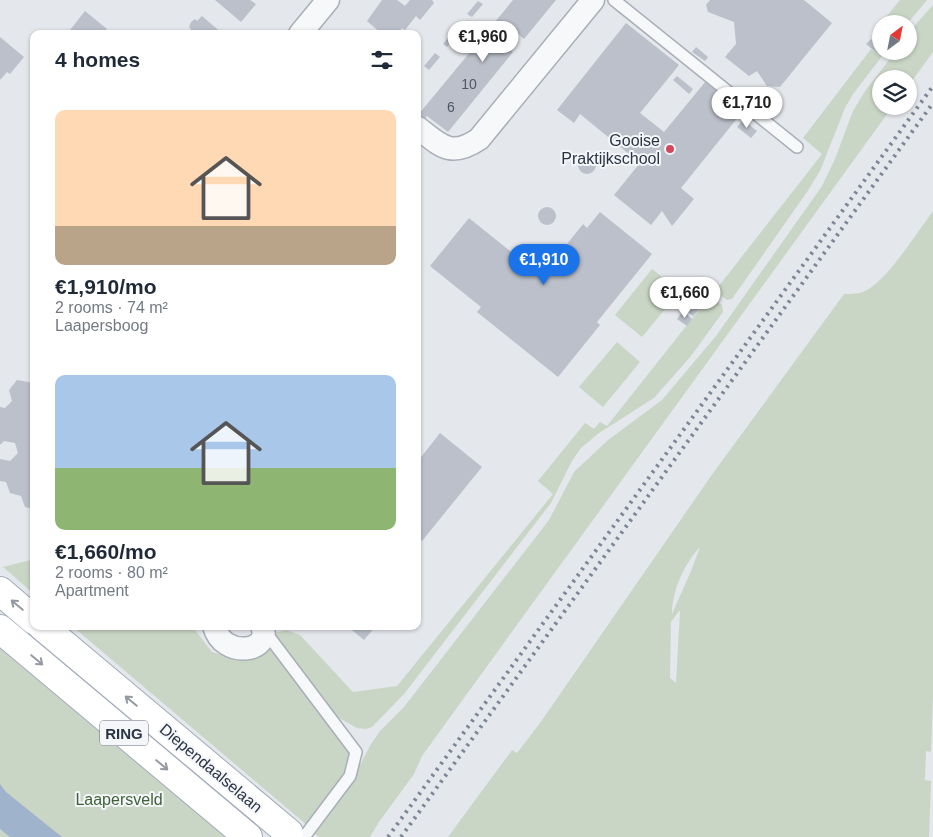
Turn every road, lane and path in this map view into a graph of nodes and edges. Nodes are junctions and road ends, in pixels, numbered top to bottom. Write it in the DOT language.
graph roads {
  1 [pos="328,0"];
  2 [pos="593,0"];
  3 [pos="614,0"];
  4 [pos="303,30"];
  5 [pos="421,130"];
  6 [pos="797,147"];
  7 [pos="0,591"];
  8 [pos="30,617"];
  9 [pos="0,629"];
  10 [pos="47,630"];
  11 [pos="216,630"];
  12 [pos="262,630"];
  13 [pos="264,630"];
  14 [pos="296,835"];
  15 [pos="248,837"];
  1 -- 4 [label="street"];
  2 -- 5 [label="street"];
  3 -- 6 [label="lane"];
  8 -- 7 [label="main road, one-way"];
  9 -- 15 [label="main road, Diependaalselaan / RING, one-way"];
  14 -- 10 [label="main road, Diependaalselaan / RING, one-way"];
  11 -- 12 [label="street"];
  13 -- 14 [label="lane"];
}
